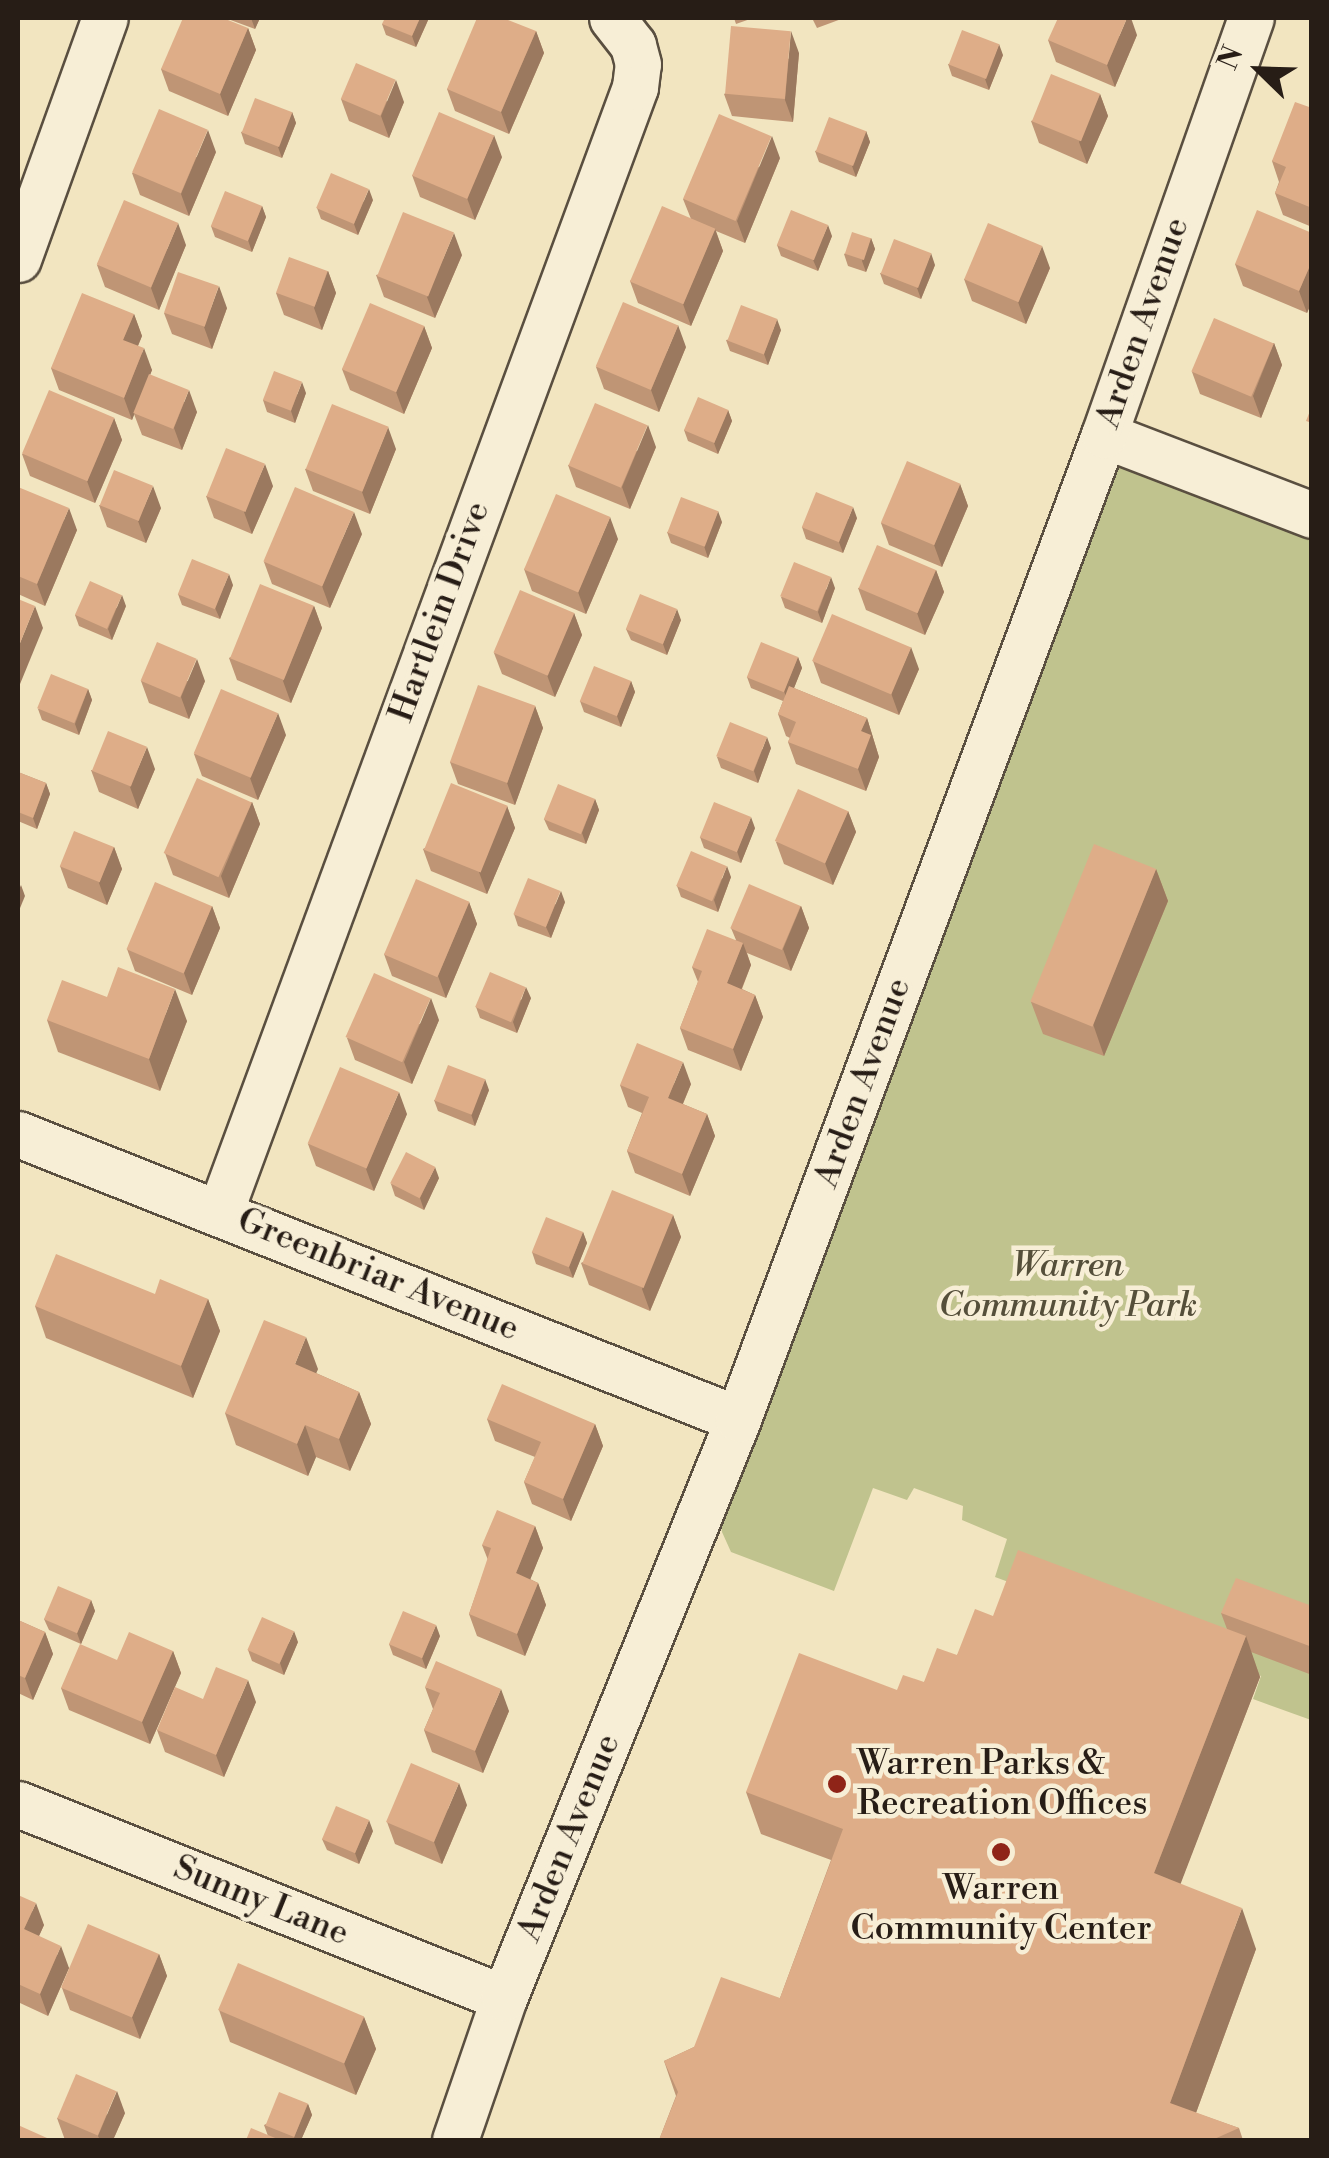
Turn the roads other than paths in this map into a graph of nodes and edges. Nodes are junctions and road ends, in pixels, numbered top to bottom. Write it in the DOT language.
graph roads {
  1 [pos="105,18"];
  2 [pos="612,18"];
  3 [pos="1250,18"];
  4 [pos="18,259"];
  5 [pos="1104,436"];
  6 [pos="1312,515"];
  7 [pos="18,1134"];
  8 [pos="220,1212"];
  9 [pos="738,1420"];
  10 [pos="18,1804"];
  11 [pos="504,1998"];
  12 [pos="454,2140"];
  1 -- 4 [label="street"];
  2 -- 8 [label="street, Hartlein Drive"];
  3 -- 5 [label="street, Arden Avenue"];
  5 -- 6 [label="street"];
  5 -- 9 [label="street, Arden Avenue"];
  7 -- 8 [label="street, Greenbriar Avenue"];
  8 -- 9 [label="street, Greenbriar Avenue"];
  9 -- 11 [label="street, Arden Avenue"];
  10 -- 11 [label="street, Sunny Lane"];
  11 -- 12 [label="street, Arden Avenue"];
}
